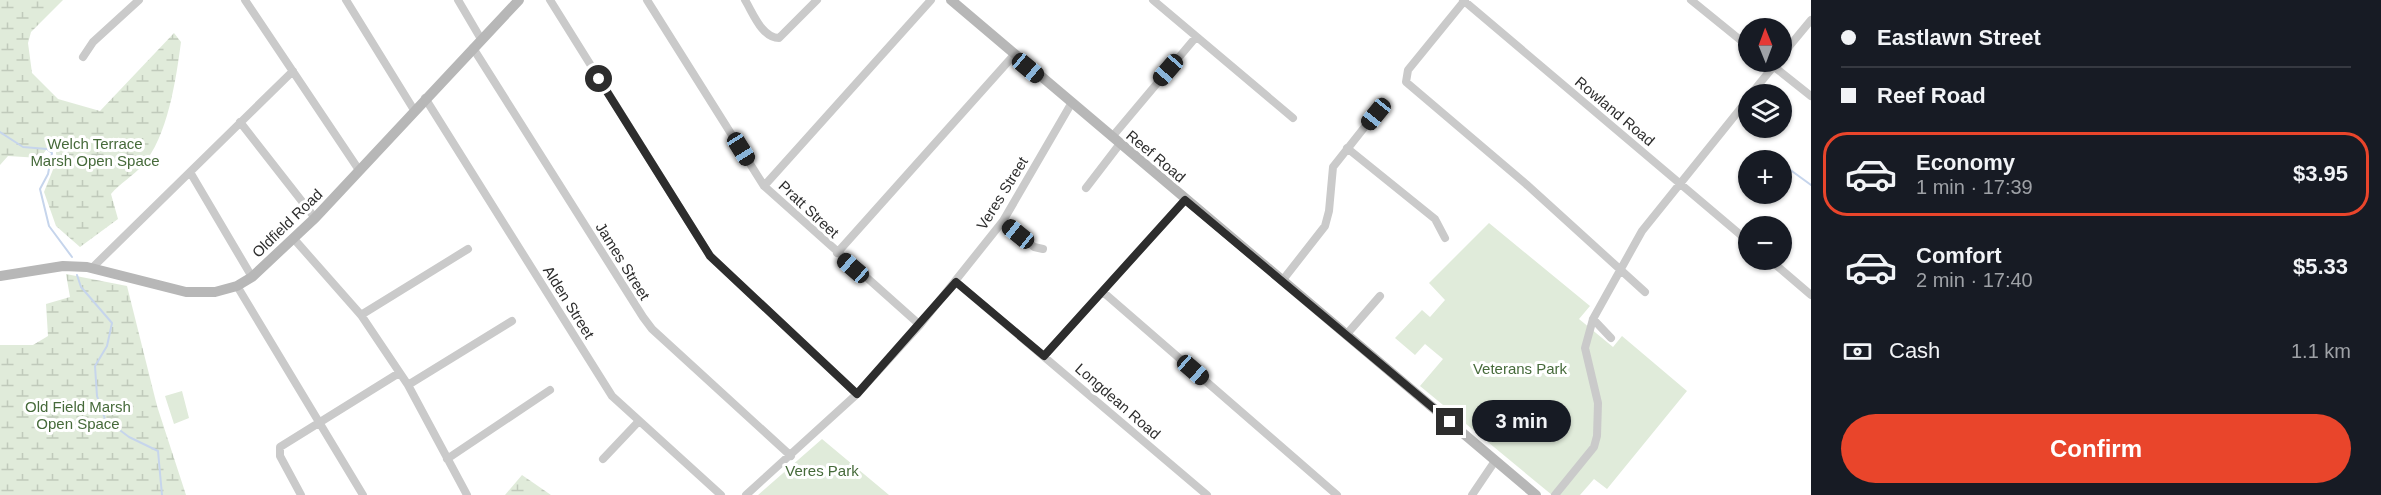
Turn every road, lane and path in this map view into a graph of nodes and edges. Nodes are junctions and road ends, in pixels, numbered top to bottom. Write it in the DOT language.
graph roads {
  1 [pos="139,0"];
  2 [pos="245,0"];
  3 [pos="346,0"];
  4 [pos="458,0"];
  5 [pos="519,0"];
  6 [pos="550,0"];
  7 [pos="647,0"];
  8 [pos="745,0"];
  9 [pos="817,0"];
  10 [pos="931,0"];
  11 [pos="951,0"];
  12 [pos="1153,0"];
  13 [pos="1464,0"];
  14 [pos="1691,0"];
  15 [pos="1811,20"];
  16 [pos="1197,37"];
  17 [pos="1738,38"];
  18 [pos="481,39"];
  19 [pos="1792,44"];
  20 [pos="473,48"];
  21 [pos="1014,56"];
  22 [pos="83,57"];
  23 [pos="293,71"];
  24 [pos="1783,72"];
  25 [pos="1811,96"];
  26 [pos="425,98"];
  27 [pos="1071,104"];
  28 [pos="414,110"];
  29 [pos="1738,112"];
  30 [pos="1376,114"];
  31 [pos="1293,118"];
  32 [pos="240,122"];
  33 [pos="1115,141"];
  34 [pos="1347,148"];
  35 [pos="359,171"];
  36 [pos="190,172"];
  37 [pos="1682,185"];
  38 [pos="764,186"];
  39 [pos="1086,188"];
  40 [pos="1185,200"];
  41 [pos="315,218"];
  42 [pos="1003,221"];
  43 [pos="1738,233"];
  44 [pos="1445,238"];
  45 [pos="294,239"];
  46 [pos="468,249"];
  47 [pos="1043,249"];
  48 [pos="837,253"];
  49 [pos="90,267"];
  50 [pos="1619,270"];
  51 [pos="1782,270"];
  52 [pos="0,276"];
  53 [pos="252,277"];
  54 [pos="1282,281"];
  55 [pos="956,282"];
  56 [pos="237,286"];
  57 [pos="1104,292"];
  58 [pos="1645,292"];
  59 [pos="1811,295"];
  60 [pos="1380,296"];
  61 [pos="361,315"];
  62 [pos="1593,319"];
  63 [pos="512,321"];
  64 [pos="920,325"];
  65 [pos="1346,335"];
  66 [pos="1611,338"];
  67 [pos="1044,356"];
  68 [pos="399,373"];
  69 [pos="408,386"];
  70 [pos="550,390"];
  71 [pos="857,394"];
  72 [pos="639,421"];
  73 [pos="320,422"];
  74 [pos="791,456"];
  75 [pos="447,459"];
  76 [pos="603,459"];
  77 [pos="1496,461"];
  78 [pos="301,495"];
  79 [pos="363,495"];
  80 [pos="467,495"];
  81 [pos="721,495"];
  82 [pos="746,495"];
  83 [pos="1207,495"];
  84 [pos="1337,495"];
  85 [pos="1472,495"];
  86 [pos="1536,495"];
  87 [pos="1555,495"];
  1 -- 22 [label="street"];
  2 -- 23 [label="street"];
  3 -- 28 [label="street"];
  4 -- 18 [label="street"];
  5 -- 18 [label="street, Oldfield Road"];
  6 -- 71 [label="street"];
  7 -- 38 [label="street, Pratt Street"];
  8 -- 9 [label="street"];
  10 -- 38 [label="street"];
  11 -- 21 [label="street, Reef Road"];
  12 -- 16 [label="street"];
  13 -- 37 [label="street, Rowland Road"];
  13 -- 50 [label="street"];
  14 -- 17 [label="street"];
  15 -- 19 [label="street"];
  16 -- 31 [label="street"];
  16 -- 33 [label="street"];
  18 -- 20 [label="street, Oldfield Road"];
  20 -- 26 [label="street, Oldfield Road"];
  20 -- 74 [label="street, James Street"];
  21 -- 27 [label="street, Reef Road"];
  21 -- 48 [label="street"];
  23 -- 32 [label="street"];
  23 -- 35 [label="street"];
  24 -- 25 [label="street"];
  26 -- 28 [label="street, Oldfield Road"];
  26 -- 72 [label="street, Alden Street"];
  27 -- 33 [label="street, Reef Road"];
  27 -- 42 [label="street, Veres Street"];
  28 -- 35 [label="street, Oldfield Road"];
  29 -- 37 [label="street"];
  30 -- 34 [label="street"];
  32 -- 36 [label="street"];
  32 -- 41 [label="street"];
  33 -- 39 [label="street"];
  33 -- 40 [label="street, Reef Road"];
  34 -- 44 [label="street"];
  34 -- 54 [label="street"];
  35 -- 41 [label="street, Oldfield Road"];
  36 -- 49 [label="street"];
  36 -- 53 [label="street"];
  37 -- 43 [label="street, Rowland Road"];
  37 -- 50 [label="street"];
  38 -- 48 [label="street, Pratt Street"];
  40 -- 54 [label="street, Reef Road"];
  40 -- 57 [label="street"];
  41 -- 45 [label="street, Oldfield Road"];
  42 -- 47 [label="street"];
  42 -- 55 [label="street, Veres Street"];
  45 -- 53 [label="street, Oldfield Road"];
  45 -- 61 [label="street"];
  46 -- 61 [label="street"];
  48 -- 64 [label="street, Pratt Street"];
  49 -- 52 [label="street, Oldfield Road"];
  49 -- 56 [label="street, Oldfield Road"];
  50 -- 58 [label="street"];
  50 -- 62 [label="street"];
  51 -- 59 [label="street"];
  53 -- 56 [label="street, Oldfield Road"];
  54 -- 65 [label="street, Reef Road"];
  55 -- 64 [label="street, Veres Street"];
  55 -- 67 [label="street, Longdean Road"];
  56 -- 73 [label="street"];
  57 -- 67 [label="street"];
  57 -- 84 [label="street"];
  60 -- 65 [label="street"];
  61 -- 68 [label="street"];
  62 -- 66 [label="street"];
  62 -- 87 [label="street"];
  63 -- 69 [label="street"];
  64 -- 71 [label="street, Veres Street"];
  65 -- 77 [label="street, Reef Road"];
  67 -- 83 [label="street, Longdean Road"];
  68 -- 69 [label="street"];
  68 -- 73 [label="street"];
  69 -- 75 [label="street"];
  70 -- 75 [label="street"];
  71 -- 74 [label="street, Veres Street"];
  72 -- 76 [label="street"];
  72 -- 81 [label="street, Alden Street"];
  73 -- 78 [label="street"];
  73 -- 79 [label="street"];
  74 -- 82 [label="street, Veres Street"];
  75 -- 80 [label="street"];
  77 -- 85 [label="street"];
  77 -- 86 [label="street, Reef Road"];
}
